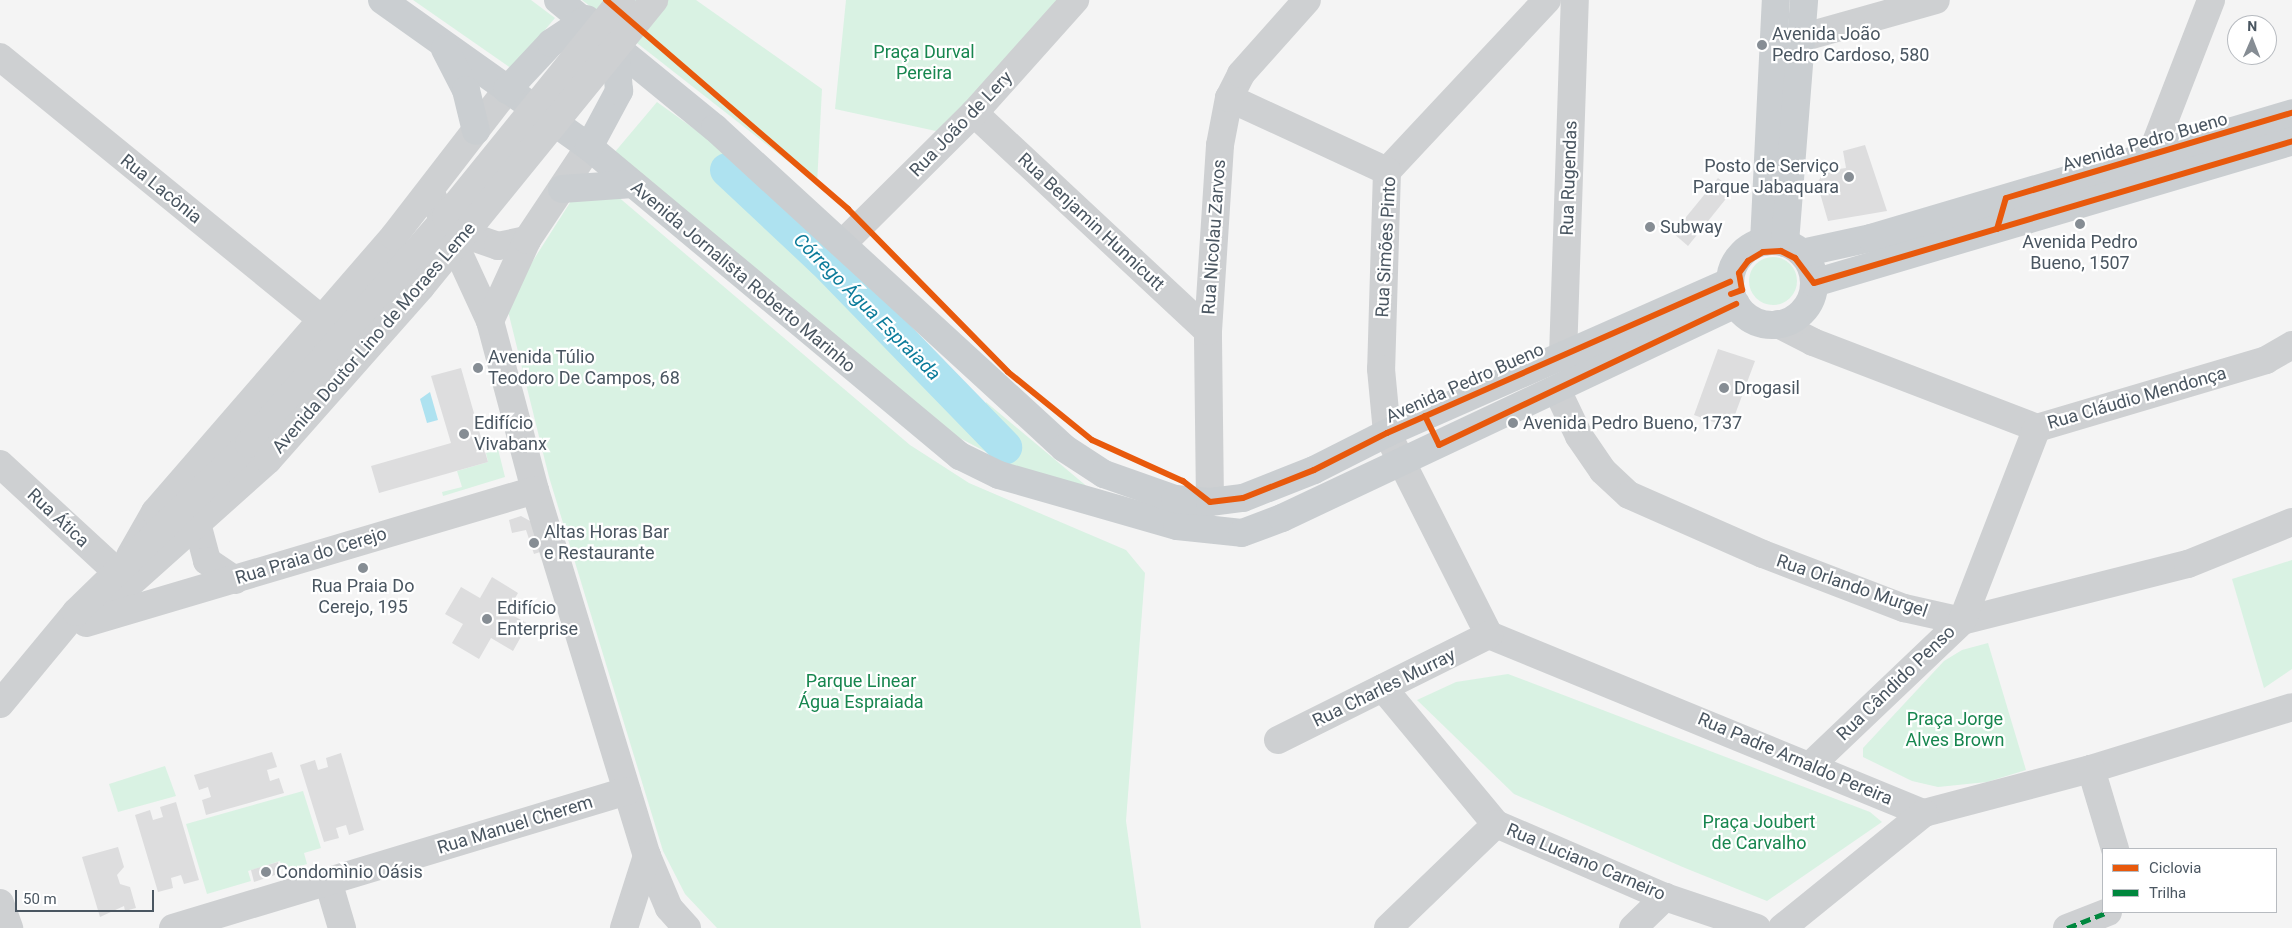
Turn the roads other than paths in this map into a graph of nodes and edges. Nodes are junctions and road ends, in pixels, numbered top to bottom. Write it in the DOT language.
graph roads {
  1 [pos="382,0"];
  2 [pos="558,0"];
  3 [pos="622,0"];
  4 [pos="654,0"];
  5 [pos="1075,0"];
  6 [pos="1307,0"];
  7 [pos="1547,0"];
  8 [pos="1575,0"];
  9 [pos="1776,0"];
  10 [pos="1804,0"];
  11 [pos="1936,0"];
  12 [pos="2211,0"];
  13 [pos="587,20"];
  14 [pos="1801,38"];
  15 [pos="615,43"];
  16 [pos="443,45"];
  17 [pos="0,57"];
  18 [pos="507,90"];
  19 [pos="1229,98"];
  20 [pos="974,113"];
  21 [pos="2292,113"];
  22 [pos="476,131"];
  23 [pos="2292,142"];
  24 [pos="589,147"];
  25 [pos="2151,156"];
  26 [pos="1387,171"];
  27 [pos="633,184"];
  28 [pos="562,189"];
  29 [pos="430,191"];
  30 [pos="449,229"];
  31 [pos="527,240"];
  32 [pos="843,243"];
  33 [pos="1784,246"];
  34 [pos="1814,283"];
  35 [pos="1733,293"];
  36 [pos="322,320"];
  37 [pos="1788,320"];
  38 [pos="490,321"];
  39 [pos="1208,331"];
  40 [pos="2292,345"];
  41 [pos="1563,356"];
  42 [pos="1557,390"];
  43 [pos="2037,428"];
  44 [pos="1387,433"];
  45 [pos="258,452"];
  46 [pos="1402,463"];
  47 [pos="0,464"];
  48 [pos="535,490"];
  49 [pos="1210,502"];
  50 [pos="2292,522"];
  51 [pos="198,527"];
  52 [pos="123,564"];
  53 [pos="235,580"];
  54 [pos="1962,620"];
  55 [pos="86,623"];
  56 [pos="1488,635"];
  57 [pos="57,639"];
  58 [pos="1383,688"];
  59 [pos="0,704"];
  60 [pos="2292,707"];
  61 [pos="1278,740"];
  62 [pos="1812,764"];
  63 [pos="2091,770"];
  64 [pos="627,791"];
  65 [pos="1924,813"];
  66 [pos="1496,824"];
  67 [pos="2115,848"];
  68 [pos="647,856"];
  69 [pos="328,881"];
  70 [pos="1665,897"];
  71 [pos="0,903"];
  72 [pos="2105,913"];
  73 [pos="8,928"];
  74 [pos="173,928"];
  75 [pos="342,928"];
  76 [pos="624,928"];
  77 [pos="687,928"];
  78 [pos="1388,928"];
  79 [pos="1633,928"];
  80 [pos="1757,928"];
  81 [pos="1782,928"];
  82 [pos="2067,928"];
  1 -- 16 [label="main road, Avenida Jornalista Roberto Marinho"];
  2 -- 13 [label="main road"];
  3 -- 45 [label="street, Avenida Doutor Lino de Moraes Leme, bridge"];
  4 -- 45 [label="street, Avenida Doutor Lino de Moraes Leme, bridge"];
  5 -- 20 [label="street, Rua João de Lery"];
  6 -- 19 [label="street, Rua Nicolau Zarvos"];
  7 -- 26 [label="street, Rua Simões Pinto"];
  8 -- 41 [label="street, Rua Rugendas"];
  9 -- 33 [label="main road"];
  10 -- 14 [label="main road"];
  11 -- 14 [label="street"];
  12 -- 25 [label="street"];
  13 -- 15 [label="main road"];
  13 -- 18 [label="main road"];
  14 -- 33 [label="main road"];
  15 -- 24 [label="main road"];
  15 -- 32 [label="main road"];
  16 -- 18 [label="main road, Avenida Jornalista Roberto Marinho"];
  16 -- 22 [label="main road"];
  17 -- 36 [label="street, Rua Lacônia"];
  18 -- 22 [label="street, Avenida Doutor Lino de Moraes Leme"];
  18 -- 24 [label="main road, Avenida Jornalista Roberto Marinho"];
  19 -- 26 [label="street"];
  19 -- 39 [label="street, Rua Nicolau Zarvos"];
  20 -- 32 [label="street, Rua João de Lery"];
  20 -- 39 [label="street, Rua Benjamin Hunnicutt"];
  21 -- 25 [label="main road, Avenida Pedro Bueno"];
  22 -- 29 [label="street, Avenida Doutor Lino de Moraes Leme"];
  23 -- 34 [label="main road"];
  24 -- 27 [label="main road, Avenida Jornalista Roberto Marinho"];
  24 -- 28 [label="street"];
  25 -- 33 [label="main road, Avenida Pedro Bueno"];
  26 -- 44 [label="street, Rua Simões Pinto"];
  27 -- 28 [label="main road"];
  27 -- 46 [label="main road, Avenida Jornalista Roberto Marinho"];
  28 -- 31 [label="street"];
  29 -- 30 [label="street"];
  29 -- 36 [label="street, Avenida Doutor Lino de Moraes Leme"];
  30 -- 31 [label="street"];
  30 -- 38 [label="street"];
  31 -- 38 [label="street"];
  32 -- 49 [label="main road, Avenida Pedro Bueno"];
  33 -- 34 [label="main road"];
  33 -- 35 [label="main road"];
  34 -- 37 [label="main road"];
  35 -- 37 [label="main road"];
  35 -- 41 [label="main road, Avenida Pedro Bueno"];
  35 -- 42 [label="main road"];
  36 -- 52 [label="street, Avenida Doutor Lino de Moraes Leme"];
  37 -- 43 [label="street, Rua Cláudio Mendonça"];
  38 -- 48 [label="street"];
  39 -- 49 [label="street, Rua Nicolau Zarvos"];
  40 -- 43 [label="street, Rua Cláudio Mendonça"];
  41 -- 44 [label="main road, Avenida Pedro Bueno"];
  42 -- 46 [label="main road"];
  42 -- 54 [label="street, Rua Orlando Murgel"];
  43 -- 54 [label="street, Rua Cândido Penso"];
  44 -- 46 [label="street, Rua Simões Pinto"];
  44 -- 49 [label="main road, Avenida Pedro Bueno"];
  45 -- 51 [label="street, Avenida Doutor Lino de Moraes Leme"];
  45 -- 52 [label="street, Avenida Doutor Lino de Moraes Leme"];
  46 -- 56 [label="street"];
  47 -- 52 [label="street, Rua Ática"];
  48 -- 53 [label="street, Rua Praia do Cerejo"];
  48 -- 64 [label="street"];
  50 -- 54 [label="street, Rua Orlando Murgel"];
  51 -- 53 [label="street"];
  51 -- 55 [label="street, Avenida Doutor Lino de Moraes Leme"];
  52 -- 57 [label="street, Avenida Doutor Lino de Moraes Leme"];
  53 -- 55 [label="street, Rua Praia do Cerejo"];
  54 -- 62 [label="street, Rua Cândido Penso"];
  55 -- 57 [label="street, Avenida Doutor Lino de Moraes Leme"];
  56 -- 58 [label="street, Rua Charles Murray"];
  56 -- 62 [label="street, Rua Padre Arnaldo Pereira"];
  57 -- 59 [label="street, Avenida Doutor Lino de Moraes Leme"];
  58 -- 61 [label="street, Rua Charles Murray"];
  58 -- 66 [label="street, Rua Luciano Carneiro"];
  60 -- 63 [label="street"];
  62 -- 65 [label="street, Rua Padre Arnaldo Pereira"];
  63 -- 65 [label="street"];
  63 -- 67 [label="street"];
  64 -- 68 [label="street"];
  64 -- 69 [label="street, Rua Manuel Cherem"];
  65 -- 81 [label="street"];
  66 -- 70 [label="street, Rua Luciano Carneiro"];
  66 -- 78 [label="street"];
  68 -- 76 [label="street"];
  68 -- 77 [label="street"];
  69 -- 74 [label="street, Rua Manuel Cherem"];
  69 -- 75 [label="street"];
  70 -- 79 [label="street"];
  70 -- 80 [label="street, Rua Luciano Carneiro"];
  71 -- 73 [label="street"];
  72 -- 82 [label="street"];
}
